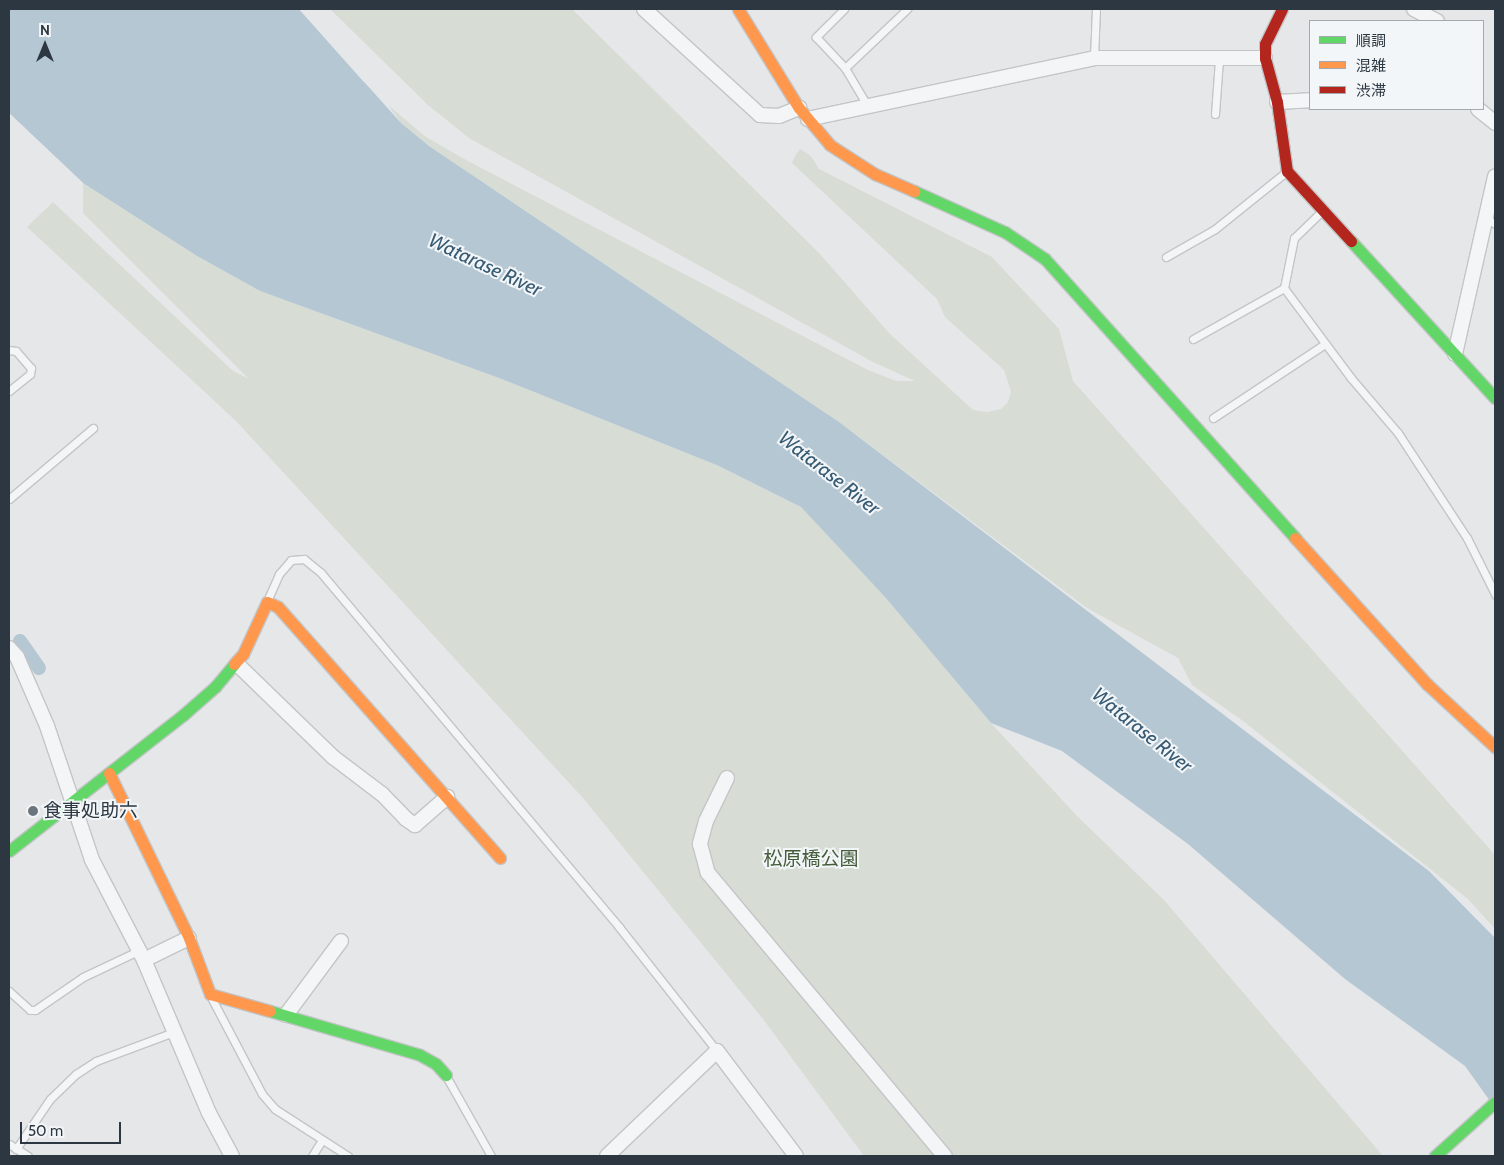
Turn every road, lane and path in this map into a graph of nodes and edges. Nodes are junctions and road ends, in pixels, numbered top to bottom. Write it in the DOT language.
graph roads {
  1 [pos="644,9"];
  2 [pos="738,9"];
  3 [pos="844,9"];
  4 [pos="907,9"];
  5 [pos="1096,9"];
  6 [pos="1282,9"];
  7 [pos="1418,14"];
  8 [pos="1434,20"];
  9 [pos="1094,58"];
  10 [pos="1265,58"];
  11 [pos="1220,59"];
  12 [pos="846,68"];
  13 [pos="1309,100"];
  14 [pos="1277,102"];
  15 [pos="867,105"];
  16 [pos="799,108"];
  17 [pos="1479,110"];
  18 [pos="1215,114"];
  19 [pos="808,119"];
  20 [pos="1495,123"];
  21 [pos="1287,171"];
  22 [pos="1495,176"];
  23 [pos="1321,211"];
  24 [pos="1490,220"];
  25 [pos="1166,257"];
  26 [pos="1284,288"];
  27 [pos="1193,339"];
  28 [pos="1325,344"];
  29 [pos="9,350"];
  30 [pos="1455,354"];
  31 [pos="9,392"];
  32 [pos="1495,398"];
  33 [pos="1213,418"];
  34 [pos="93,428"];
  35 [pos="9,499"];
  36 [pos="1495,594"];
  37 [pos="267,602"];
  38 [pos="9,648"];
  39 [pos="237,664"];
  40 [pos="1495,747"];
  41 [pos="108,773"];
  42 [pos="727,778"];
  43 [pos="447,798"];
  44 [pos="71,801"];
  45 [pos="9,851"];
  46 [pos="500,858"];
  47 [pos="190,938"];
  48 [pos="341,941"];
  49 [pos="141,955"];
  50 [pos="9,991"];
  51 [pos="210,994"];
  52 [pos="286,1015"];
  53 [pos="174,1032"];
  54 [pos="717,1051"];
  55 [pos="446,1075"];
  56 [pos="1495,1102"];
  57 [pos="322,1140"];
  58 [pos="9,1144"];
  59 [pos="16,1149"];
  60 [pos="28,1156"];
  61 [pos="232,1156"];
  62 [pos="312,1156"];
  63 [pos="348,1156"];
  64 [pos="491,1156"];
  65 [pos="608,1156"];
  66 [pos="796,1156"];
  67 [pos="946,1156"];
  68 [pos="1435,1156"];
  1 -- 16 [label="street"];
  2 -- 16 [label="street"];
  3 -- 12 [label="lane"];
  4 -- 12 [label="lane"];
  5 -- 9 [label="lane"];
  6 -- 10 [label="street"];
  7 -- 8 [label="street"];
  9 -- 11 [label="street"];
  9 -- 15 [label="street"];
  10 -- 11 [label="street"];
  10 -- 14 [label="street"];
  11 -- 18 [label="lane"];
  12 -- 15 [label="lane"];
  13 -- 14 [label="street"];
  14 -- 21 [label="street"];
  15 -- 19 [label="street"];
  16 -- 19 [label="street"];
  17 -- 20 [label="street"];
  19 -- 40 [label="street"];
  21 -- 23 [label="street"];
  21 -- 25 [label="lane"];
  22 -- 24 [label="street"];
  23 -- 26 [label="lane"];
  23 -- 30 [label="street"];
  24 -- 30 [label="street"];
  26 -- 27 [label="lane"];
  26 -- 28 [label="lane"];
  28 -- 33 [label="lane"];
  28 -- 36 [label="lane"];
  29 -- 31 [label="lane"];
  30 -- 32 [label="street"];
  34 -- 35 [label="lane"];
  37 -- 39 [label="street"];
  37 -- 43 [label="street"];
  37 -- 54 [label="lane"];
  38 -- 44 [label="street"];
  39 -- 41 [label="street"];
  39 -- 43 [label="street"];
  41 -- 44 [label="street"];
  41 -- 47 [label="street"];
  42 -- 67 [label="street"];
  43 -- 46 [label="street"];
  44 -- 45 [label="street"];
  44 -- 49 [label="street"];
  47 -- 49 [label="street"];
  47 -- 51 [label="street"];
  48 -- 52 [label="street"];
  49 -- 50 [label="lane"];
  49 -- 53 [label="street"];
  51 -- 52 [label="street"];
  51 -- 57 [label="lane"];
  52 -- 55 [label="street"];
  53 -- 59 [label="lane"];
  53 -- 61 [label="street"];
  54 -- 65 [label="street"];
  54 -- 66 [label="street"];
  55 -- 64 [label="lane"];
  56 -- 68 [label="street"];
  57 -- 62 [label="lane"];
  57 -- 63 [label="lane"];
  58 -- 59 [label="lane"];
  59 -- 60 [label="lane"];
}
